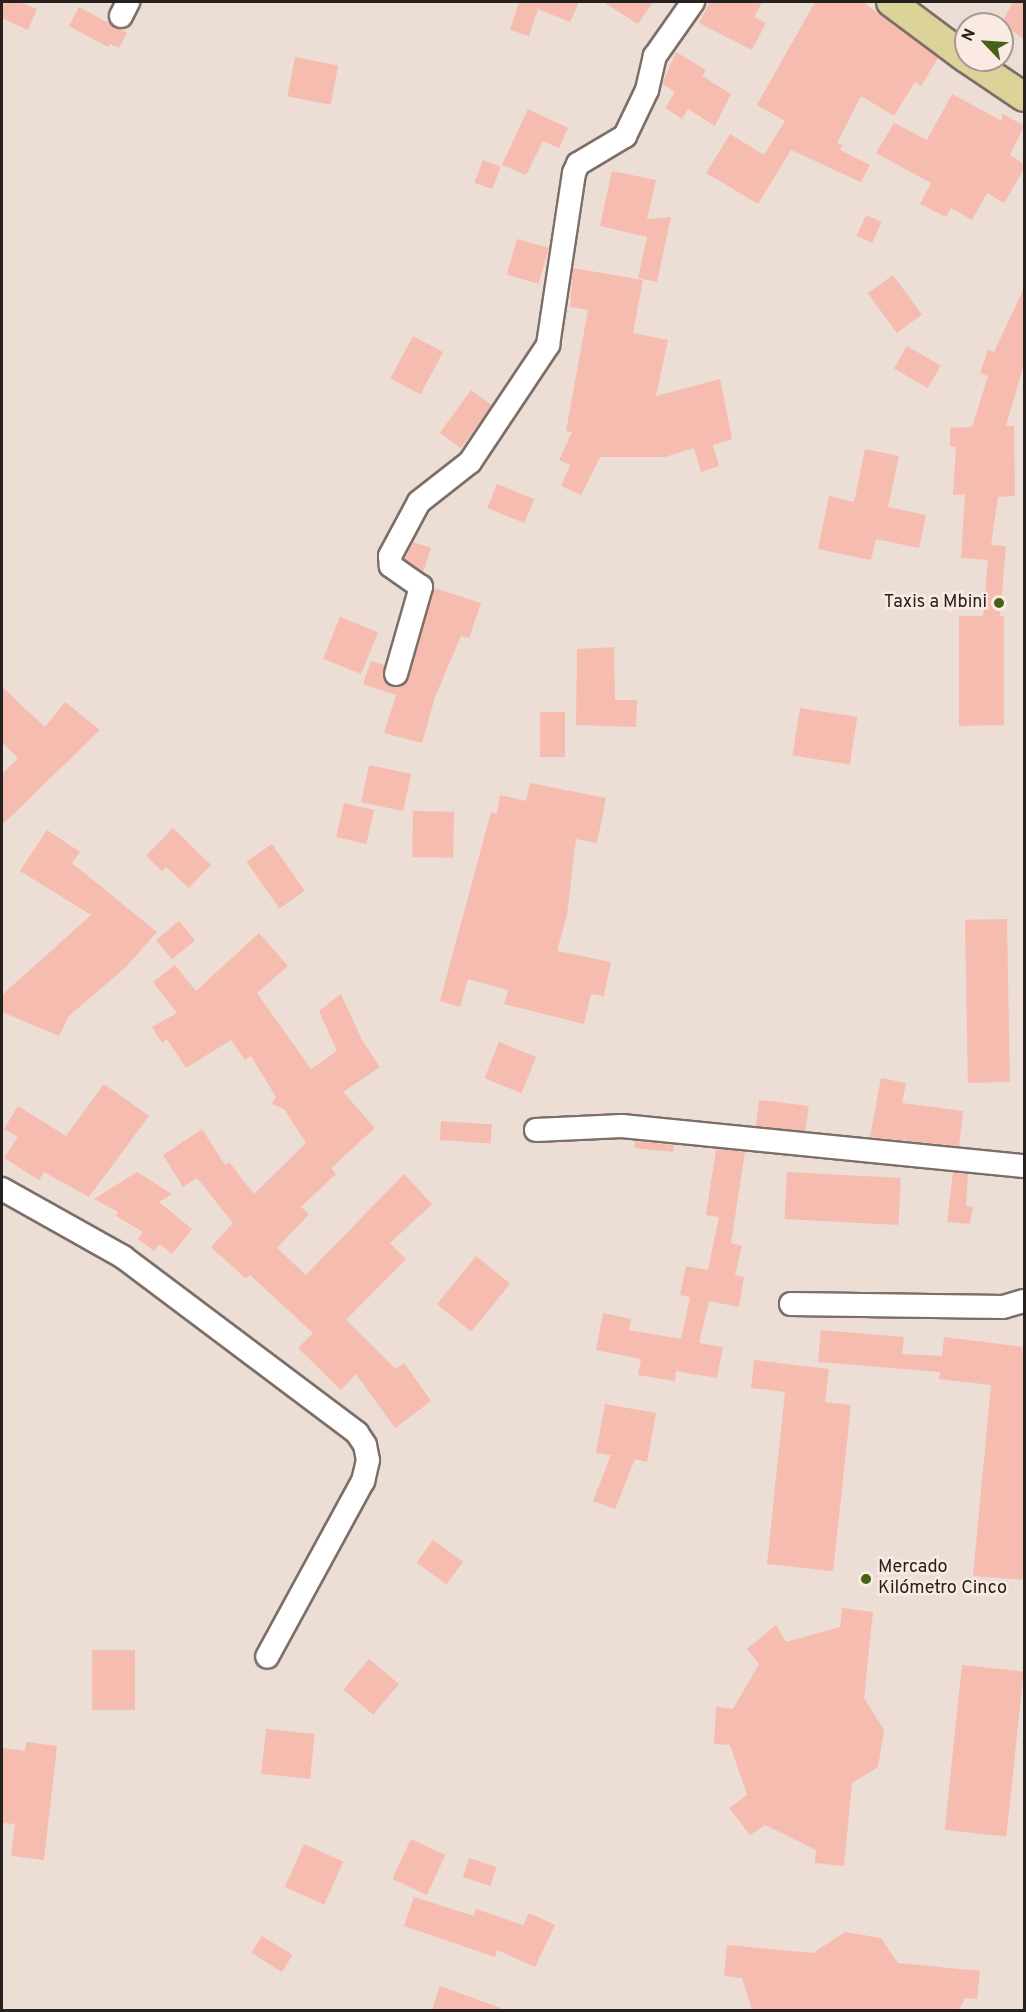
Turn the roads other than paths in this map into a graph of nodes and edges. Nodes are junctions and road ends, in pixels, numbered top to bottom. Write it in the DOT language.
graph roads {
  1 [pos="693,2"];
  2 [pos="906,6"];
  3 [pos="954,47"];
  4 [pos="987,72"];
  5 [pos="1024,97"];
  6 [pos="396,674"];
  7 [pos="536,1130"];
  8 [pos="1024,1166"];
  9 [pos="2,1189"];
  10 [pos="1024,1301"];
  11 [pos="791,1304"];
  12 [pos="267,1657"];
  1 -- 6 [label="street"];
  2 -- 3 [label="main road"];
  4 -- 5 [label="main road"];
  7 -- 8 [label="street"];
  9 -- 12 [label="street"];
  10 -- 11 [label="street"];
}
